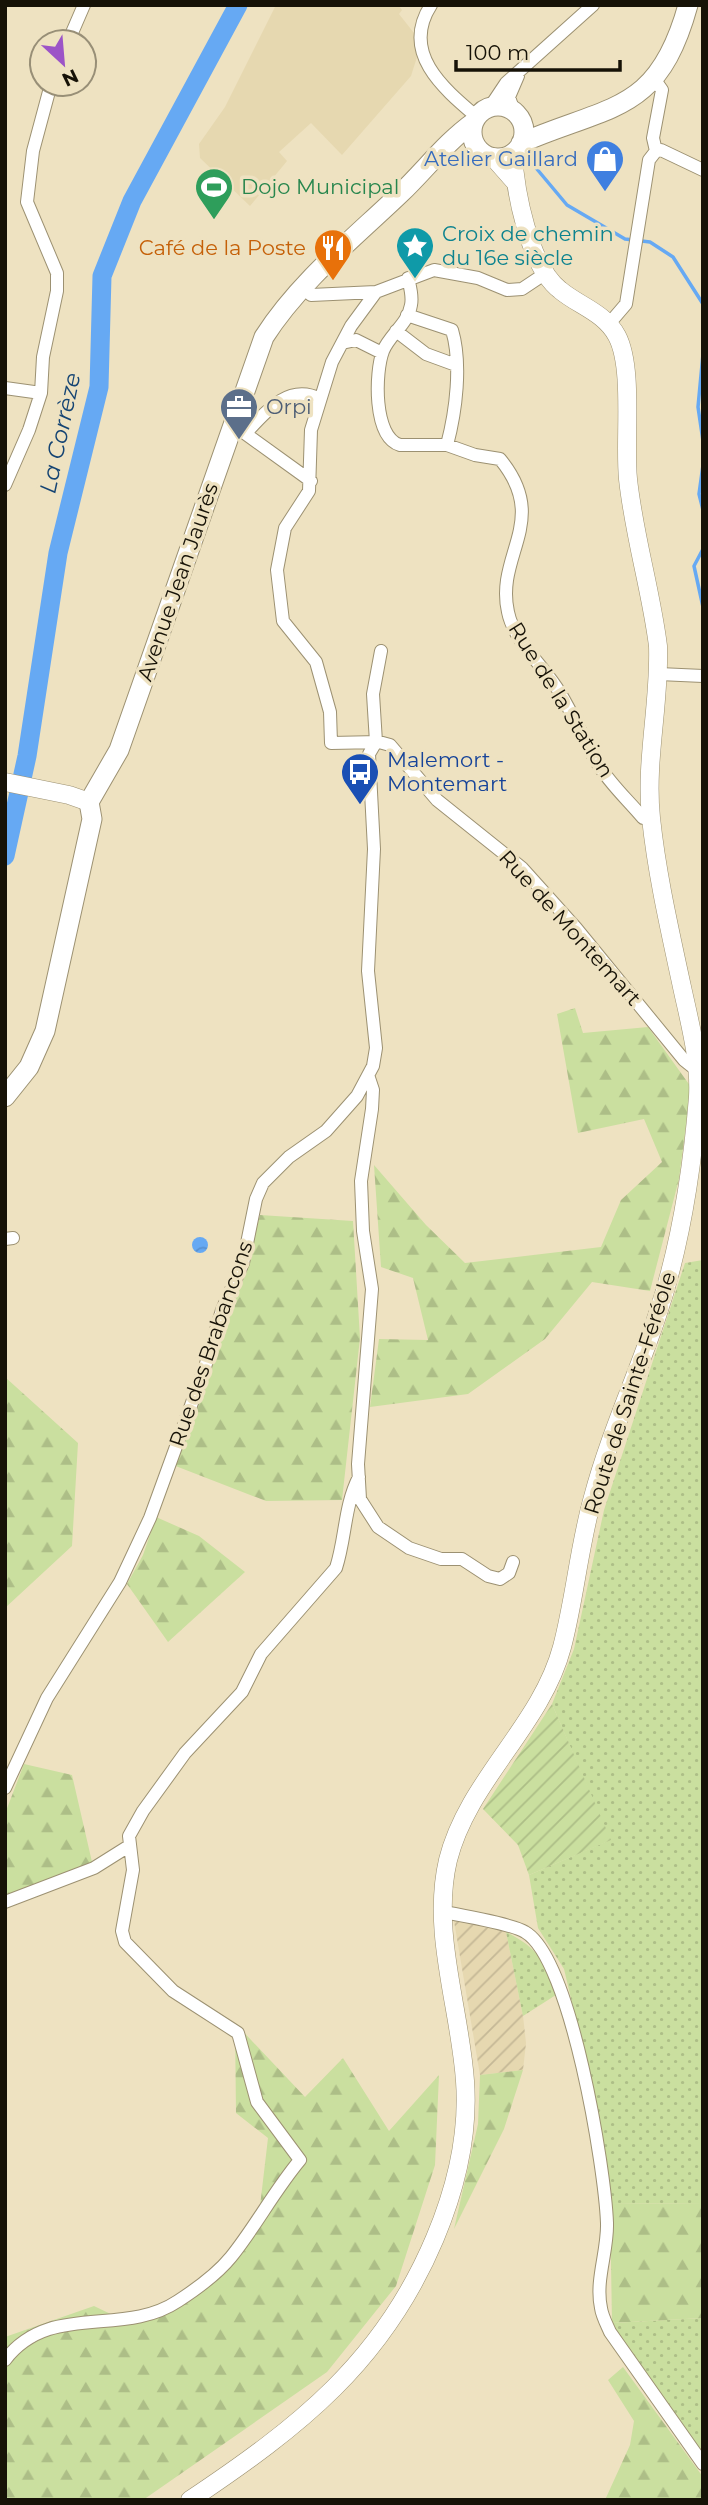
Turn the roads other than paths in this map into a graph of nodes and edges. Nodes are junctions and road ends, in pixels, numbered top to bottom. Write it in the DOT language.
graph roads {
  1 [pos="84,5"];
  2 [pos="431,5"];
  3 [pos="593,5"];
  4 [pos="681,5"];
  5 [pos="688,5"];
  6 [pos="74,28"];
  7 [pos="675,42"];
  8 [pos="520,72"];
  9 [pos="655,80"];
  10 [pos="47,98"];
  11 [pos="480,116"];
  12 [pos="517,116"];
  13 [pos="557,128"];
  14 [pos="517,148"];
  15 [pos="656,151"];
  16 [pos="485,152"];
  17 [pos="438,155"];
  18 [pos="703,170"];
  19 [pos="515,182"];
  20 [pos="543,275"];
  21 [pos="408,278"];
  22 [pos="303,288"];
  23 [pos="376,292"];
  24 [pos="407,315"];
  25 [pos="608,325"];
  26 [pos="396,331"];
  27 [pos="342,343"];
  28 [pos="382,353"];
  29 [pos="456,365"];
  30 [pos="5,388"];
  31 [pos="41,393"];
  32 [pos="320,399"];
  33 [pos="239,428"];
  34 [pos="447,445"];
  35 [pos="311,481"];
  36 [pos="5,485"];
  37 [pos="381,651"];
  38 [pos="659,674"];
  39 [pos="703,676"];
  40 [pos="376,742"];
  41 [pos="5,782"];
  42 [pos="89,802"];
  43 [pos="651,818"];
  44 [pos="700,1073"];
  45 [pos="369,1078"];
  46 [pos="5,1097"];
  47 [pos="359,1477"];
  48 [pos="513,1562"];
  49 [pos="5,1788"];
  50 [pos="129,1846"];
  51 [pos="5,1902"];
  52 [pos="443,1912"];
  53 [pos="5,2360"];
  54 [pos="703,2463"];
  55 [pos="190,2500"];
  1 -- 6 [label="street"];
  2 -- 11 [label="street"];
  3 -- 8 [label="street, Avenue Jean Jaurès"];
  4 -- 7 [label="main road"];
  5 -- 7 [label="main road"];
  7 -- 9 [label="main road"];
  8 -- 11 [label="street, Avenue Jean Jaurès"];
  8 -- 12 [label="street"];
  9 -- 13 [label="main road"];
  9 -- 15 [label="street"];
  10 -- 31 [label="street"];
  11 -- 12 [label="main road"];
  11 -- 16 [label="main road"];
  11 -- 17 [label="main road, Avenue Jean Jaurès"];
  12 -- 13 [label="main road"];
  12 -- 14 [label="main road"];
  13 -- 14 [label="main road"];
  14 -- 16 [label="main road"];
  14 -- 19 [label="main road"];
  15 -- 18 [label="street"];
  15 -- 25 [label="street"];
  16 -- 17 [label="main road, Avenue Jean Jaurès"];
  16 -- 19 [label="main road"];
  17 -- 22 [label="main road, Avenue Jean Jaurès"];
  19 -- 20 [label="main road"];
  20 -- 21 [label="street"];
  20 -- 25 [label="main road"];
  21 -- 23 [label="street"];
  21 -- 24 [label="street"];
  22 -- 23 [label="street"];
  22 -- 33 [label="main road, Avenue Jean Jaurès"];
  23 -- 27 [label="street"];
  24 -- 26 [label="street"];
  24 -- 29 [label="street"];
  25 -- 38 [label="main road, Route de Sainte-Féréole"];
  26 -- 28 [label="street"];
  26 -- 29 [label="street"];
  27 -- 28 [label="street"];
  27 -- 32 [label="street"];
  28 -- 34 [label="street"];
  29 -- 34 [label="street"];
  30 -- 31 [label="street"];
  31 -- 36 [label="street"];
  32 -- 33 [label="street"];
  32 -- 35 [label="street"];
  33 -- 35 [label="street"];
  33 -- 42 [label="main road, Avenue Jean Jaurès"];
  34 -- 43 [label="street, Rue de la Station"];
  35 -- 40 [label="street"];
  37 -- 40 [label="street, Rue des Brabancons"];
  38 -- 39 [label="street"];
  38 -- 43 [label="main road, Route de Sainte-Féréole"];
  40 -- 44 [label="street, Rue de Montemart"];
  40 -- 45 [label="street, Rue des Brabancons"];
  41 -- 42 [label="main road"];
  42 -- 46 [label="main road, Avenue Jean Jaurès"];
  43 -- 44 [label="main road, Route de Sainte-Féréole"];
  44 -- 52 [label="main road, Route de Sainte-Féréole"];
  45 -- 47 [label="street"];
  45 -- 49 [label="street, Rue des Brabancons"];
  47 -- 48 [label="street"];
  47 -- 50 [label="street"];
  50 -- 51 [label="street"];
  50 -- 53 [label="street"];
  52 -- 54 [label="street"];
  52 -- 55 [label="main road, Route de Sainte-Féréole"];
}
